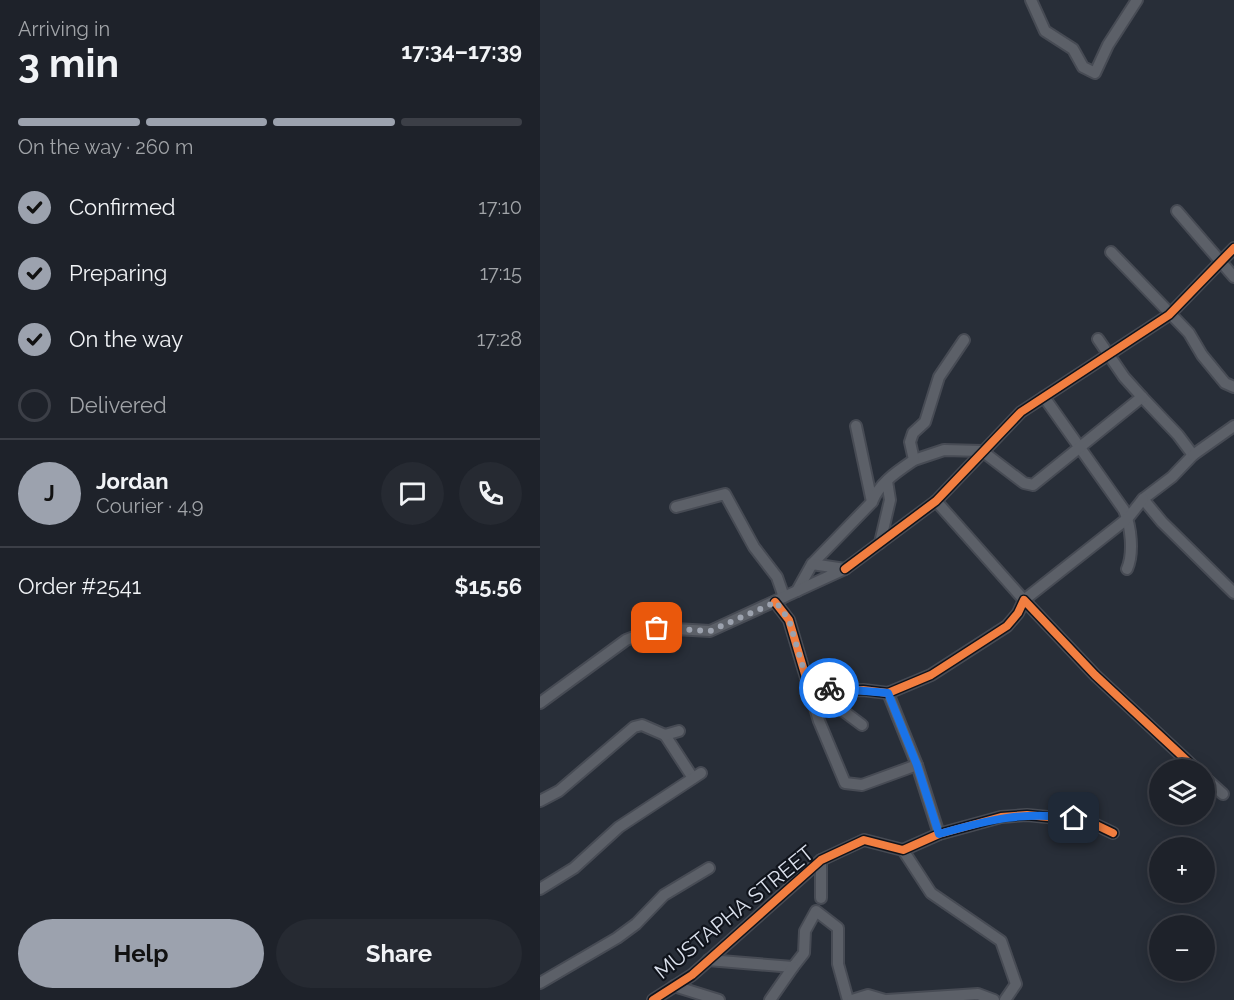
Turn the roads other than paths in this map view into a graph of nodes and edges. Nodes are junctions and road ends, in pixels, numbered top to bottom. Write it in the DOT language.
graph roads {
  1 [pos="1031,0"];
  2 [pos="1137,0"];
  3 [pos="1177,212"];
  4 [pos="1234,248"];
  5 [pos="1111,252"];
  6 [pos="1220,261"];
  7 [pos="1234,277"];
  8 [pos="1170,315"];
  9 [pos="1098,339"];
  10 [pos="964,340"];
  11 [pos="1109,356"];
  12 [pos="1234,387"];
  13 [pos="1044,397"];
  14 [pos="1142,397"];
  15 [pos="856,426"];
  16 [pos="1234,426"];
  17 [pos="1079,447"];
  18 [pos="982,451"];
  19 [pos="1193,455"];
  20 [pos="914,460"];
  21 [pos="887,481"];
  22 [pos="1143,499"];
  23 [pos="936,501"];
  24 [pos="872,502"];
  25 [pos="676,507"];
  26 [pos="1128,518"];
  27 [pos="880,543"];
  28 [pos="812,564"];
  29 [pos="844,569"];
  30 [pos="1127,569"];
  31 [pos="797,592"];
  32 [pos="1234,593"];
  33 [pos="780,600"];
  34 [pos="1024,600"];
  35 [pos="807,681"];
  36 [pos="836,691"];
  37 [pos="888,693"];
  38 [pos="540,703"];
  39 [pos="862,725"];
  40 [pos="679,731"];
  41 [pos="665,735"];
  42 [pos="1185,759"];
  43 [pos="917,765"];
  44 [pos="1215,787"];
  45 [pos="1223,794"];
  46 [pos="540,801"];
  47 [pos="1113,833"];
  48 [pos="939,834"];
  49 [pos="903,850"];
  50 [pos="821,860"];
  51 [pos="708,868"];
  52 [pos="540,889"];
  53 [pos="821,898"];
  54 [pos="708,960"];
  55 [pos="793,967"];
  56 [pos="540,983"];
  57 [pos="674,986"];
  58 [pos="653,1000"];
  59 [pos="719,1000"];
  60 [pos="770,1000"];
  61 [pos="850,1000"];
  62 [pos="886,1000"];
  63 [pos="994,1000"];
  64 [pos="1005,1000"];
  1 -- 2 [label="street"];
  3 -- 6 [label="street"];
  4 -- 6 [label="street"];
  5 -- 8 [label="street"];
  6 -- 7 [label="street"];
  6 -- 8 [label="street"];
  8 -- 11 [label="street"];
  8 -- 12 [label="street"];
  9 -- 11 [label="street"];
  10 -- 20 [label="street"];
  11 -- 13 [label="street"];
  11 -- 14 [label="street"];
  13 -- 17 [label="street"];
  13 -- 18 [label="street"];
  14 -- 17 [label="street"];
  14 -- 19 [label="street"];
  15 -- 24 [label="street"];
  16 -- 19 [label="street"];
  17 -- 18 [label="street"];
  17 -- 26 [label="street"];
  18 -- 20 [label="street"];
  18 -- 23 [label="street"];
  19 -- 22 [label="street"];
  20 -- 21 [label="street"];
  21 -- 24 [label="street"];
  21 -- 27 [label="street"];
  22 -- 26 [label="street"];
  22 -- 32 [label="street"];
  23 -- 27 [label="street"];
  23 -- 34 [label="street"];
  24 -- 28 [label="street"];
  25 -- 33 [label="street"];
  26 -- 30 [label="street"];
  26 -- 34 [label="street"];
  27 -- 29 [label="street"];
  28 -- 29 [label="street"];
  28 -- 31 [label="street"];
  29 -- 31 [label="street"];
  31 -- 33 [label="street"];
  33 -- 35 [label="street"];
  33 -- 38 [label="street"];
  34 -- 37 [label="street"];
  34 -- 42 [label="street"];
  35 -- 36 [label="street"];
  35 -- 43 [label="street"];
  36 -- 37 [label="street"];
  36 -- 39 [label="street"];
  37 -- 43 [label="street"];
  40 -- 41 [label="street"];
  41 -- 46 [label="street"];
  41 -- 52 [label="street"];
  43 -- 48 [label="street"];
  44 -- 45 [label="street"];
  47 -- 48 [label="street"];
  48 -- 49 [label="street"];
  49 -- 50 [label="street, MUSTAPHA STREET"];
  49 -- 64 [label="street"];
  50 -- 53 [label="street"];
  50 -- 54 [label="street, MUSTAPHA STREET"];
  51 -- 56 [label="street"];
  54 -- 55 [label="street"];
  54 -- 57 [label="street, MUSTAPHA STREET"];
  55 -- 60 [label="street"];
  55 -- 61 [label="street"];
  57 -- 58 [label="street, MUSTAPHA STREET"];
  57 -- 59 [label="street"];
  61 -- 62 [label="street"];
  62 -- 63 [label="street"];
}
